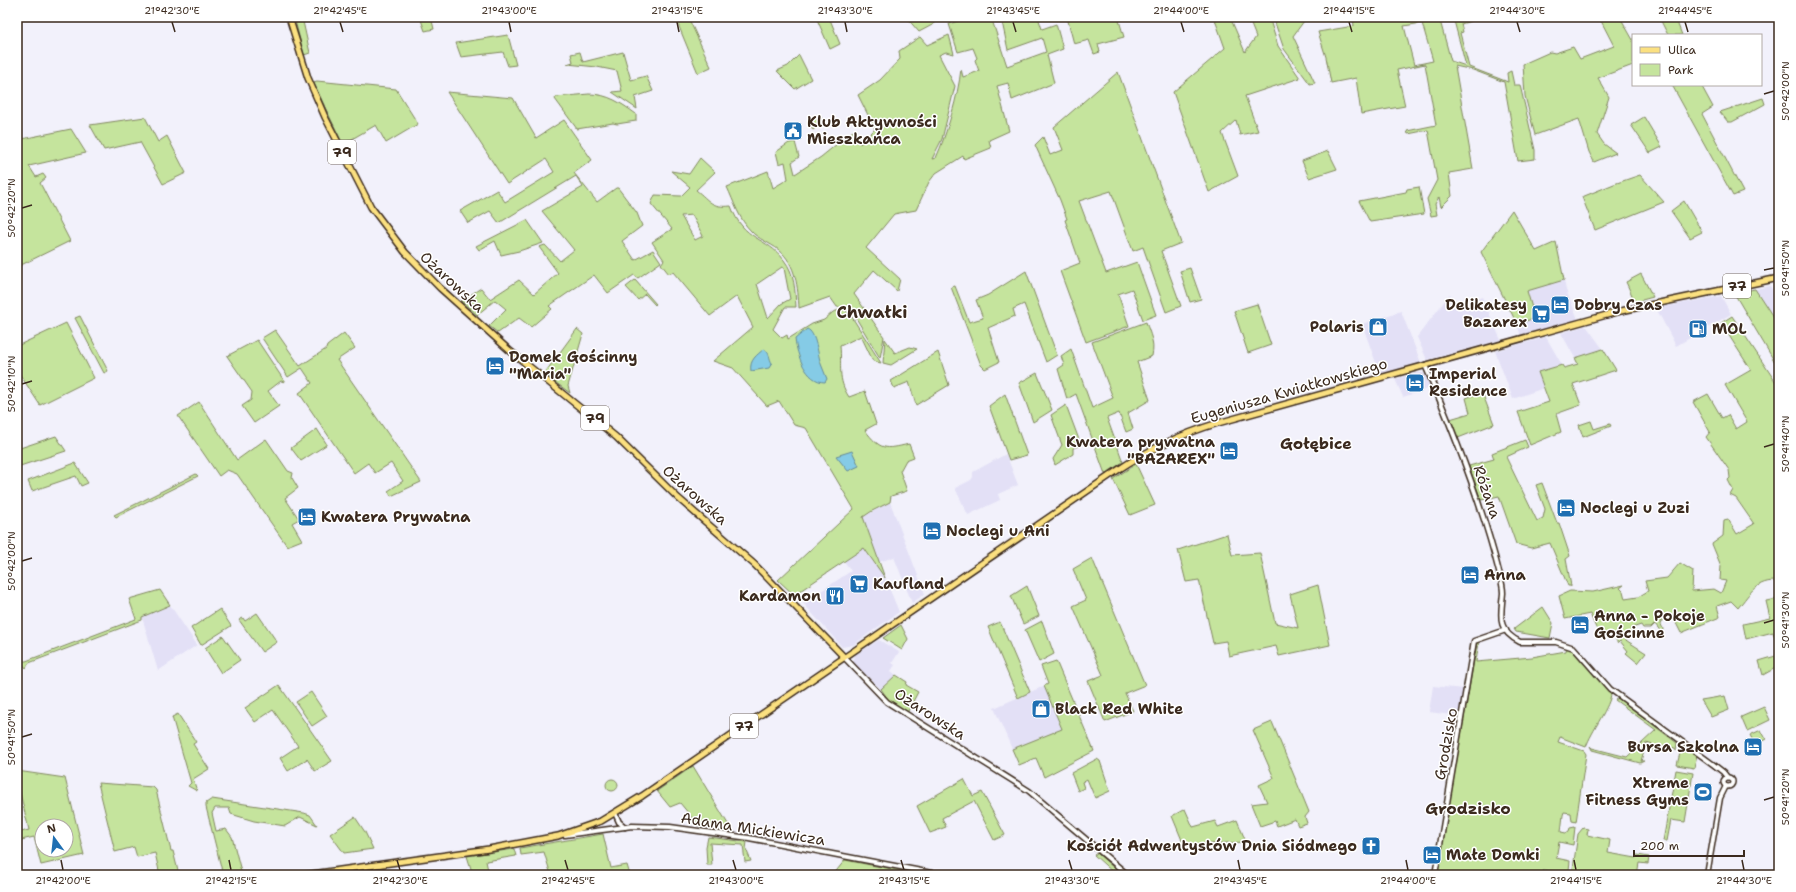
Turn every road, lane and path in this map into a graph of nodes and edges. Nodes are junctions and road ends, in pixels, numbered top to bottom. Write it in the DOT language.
graph roads {
  1 [pos="289,17"];
  2 [pos="1779,278"];
  3 [pos="1425,365"];
  4 [pos="1506,630"];
  5 [pos="844,657"];
  6 [pos="1727,777"];
  7 [pos="1726,786"];
  8 [pos="615,813"];
  9 [pos="625,827"];
  10 [pos="558,836"];
  11 [pos="305,875"];
  12 [pos="942,875"];
  13 [pos="1128,875"];
  14 [pos="1435,875"];
  15 [pos="1707,875"];
  1 -- 5 [label="main road, Ożarowska / 79"];
  2 -- 3 [label="main road, Eugeniusza Kwiatkowskiego / 77"];
  3 -- 4 [label="street, Różana"];
  3 -- 5 [label="main road, Eugeniusza Kwiatkowskiego / 77"];
  4 -- 6 [label="street"];
  4 -- 14 [label="street, Grodzisko"];
  5 -- 8 [label="main road, Eugeniusza Kwiatkowskiego / 77"];
  5 -- 13 [label="street, Ożarowska"];
  6 -- 7 [label="street"];
  6 -- 7 [label="street"];
  7 -- 15 [label="street"];
  8 -- 9 [label="street"];
  8 -- 10 [label="main road, Adama Mickiewicza / 77"];
  9 -- 10 [label="street, Adama Mickiewicza"];
  9 -- 12 [label="street, Adama Mickiewicza"];
  10 -- 11 [label="main road, Adama Mickiewicza / 77"];
}
